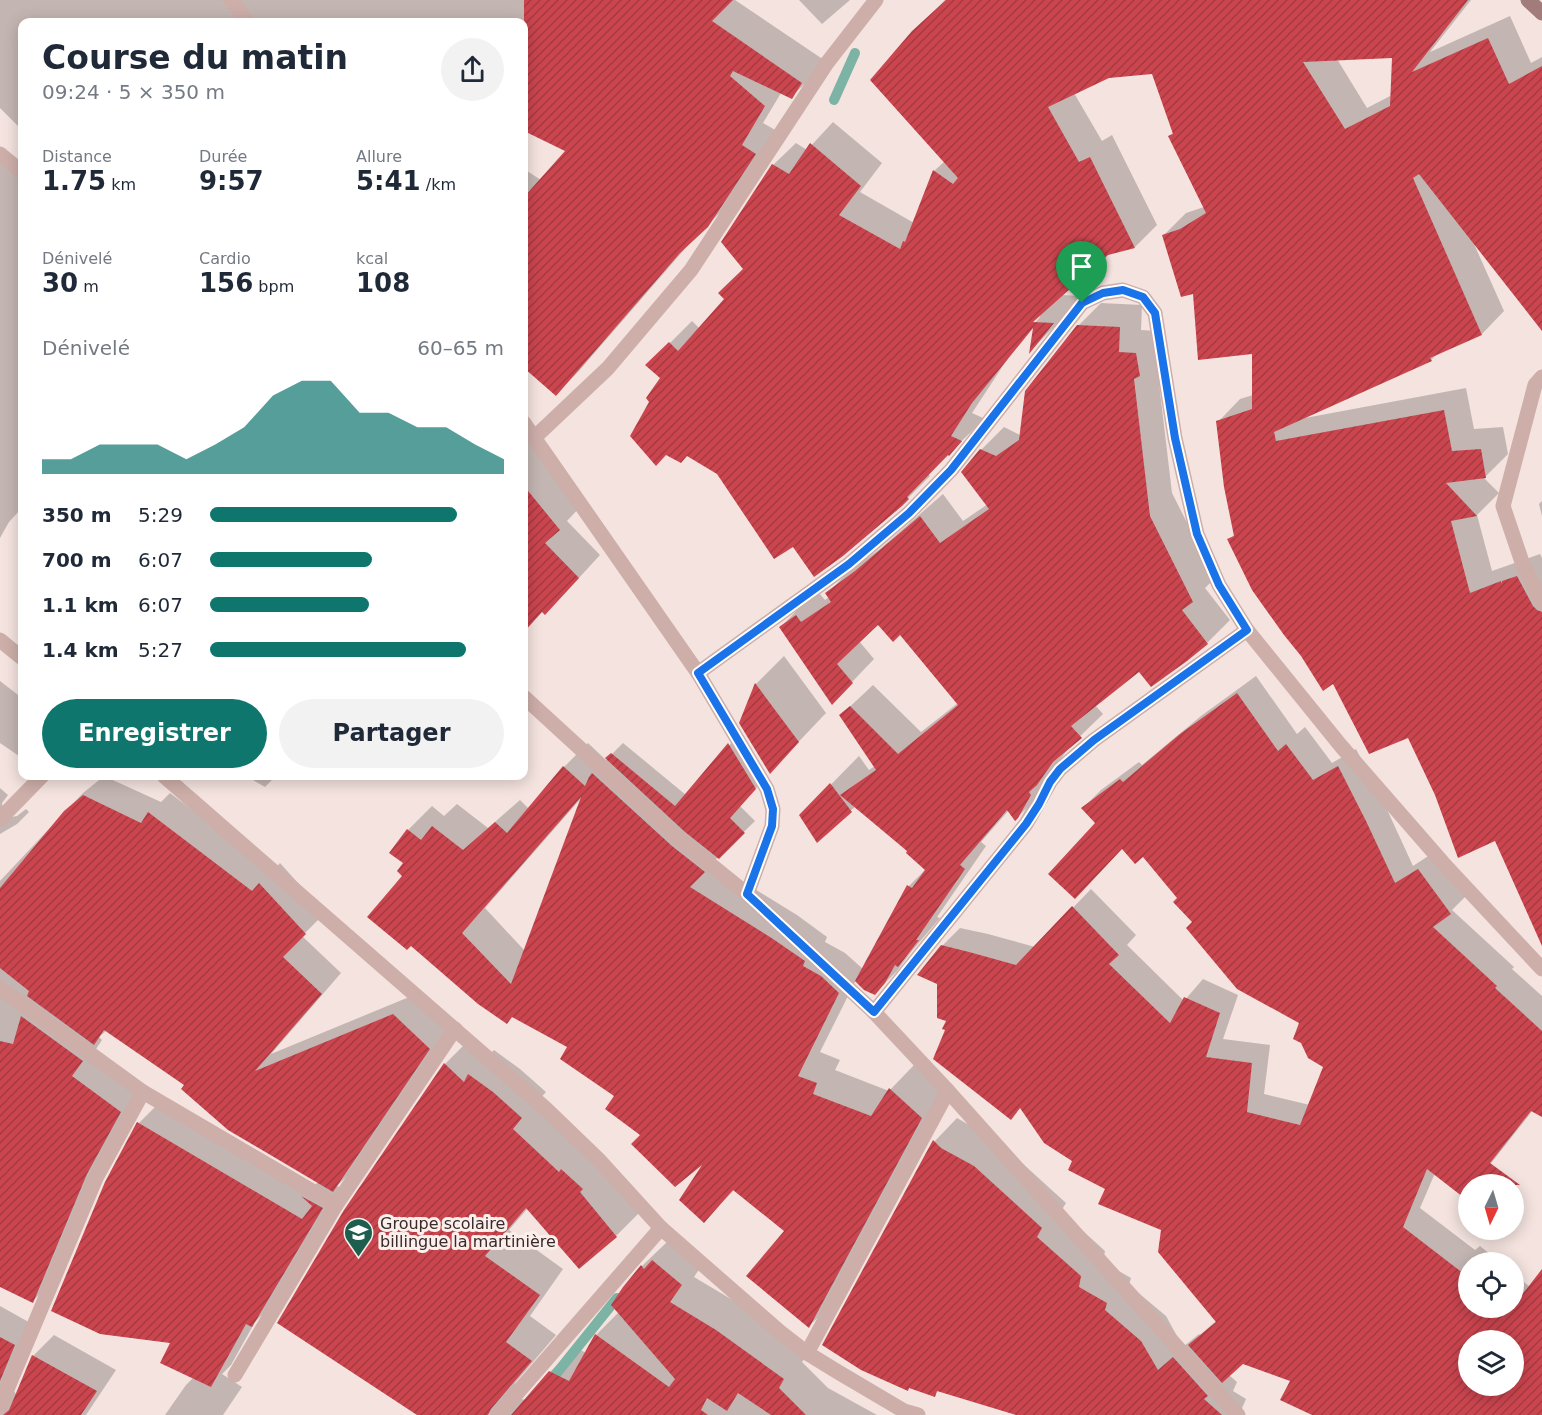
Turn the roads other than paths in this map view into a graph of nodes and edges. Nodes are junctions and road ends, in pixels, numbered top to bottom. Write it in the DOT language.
graph roads {
  1 [pos="876,0"];
  2 [pos="1528,0"];
  3 [pos="1542,13"];
  4 [pos="0,154"];
  5 [pos="18,169"];
  6 [pos="1542,377"];
  7 [pos="528,429"];
  8 [pos="534,438"];
  9 [pos="1542,602"];
  10 [pos="1247,630"];
  11 [pos="0,640"];
  12 [pos="18,655"];
  13 [pos="698,673"];
  14 [pos="528,701"];
  15 [pos="38,780"];
  16 [pos="169,780"];
  17 [pos="0,819"];
  18 [pos="747,894"];
  19 [pos="1542,969"];
  20 [pos="0,988"];
  21 [pos="874,1012"];
  22 [pos="455,1029"];
  23 [pos="948,1091"];
  24 [pos="143,1092"];
  25 [pos="336,1204"];
  26 [pos="661,1227"];
  27 [pos="807,1353"];
  28 [pos="235,1375"];
  29 [pos="0,1406"];
  30 [pos="908,1414"];
  31 [pos="498,1415"];
  32 [pos="1238,1415"];
  1 -- 8 [label="street"];
  2 -- 3 [label="main road"];
  4 -- 5 [label="street"];
  6 -- 9 [label="street"];
  7 -- 8 [label="street"];
  8 -- 13 [label="street"];
  10 -- 13 [label="street"];
  10 -- 19 [label="street"];
  10 -- 21 [label="street"];
  11 -- 12 [label="street"];
  13 -- 18 [label="street"];
  14 -- 18 [label="street"];
  15 -- 17 [label="street"];
  16 -- 22 [label="street"];
  18 -- 21 [label="street"];
  20 -- 24 [label="street"];
  21 -- 23 [label="street"];
  22 -- 25 [label="street"];
  22 -- 26 [label="street"];
  23 -- 27 [label="street"];
  23 -- 32 [label="street"];
  24 -- 25 [label="street"];
  24 -- 29 [label="street"];
  25 -- 28 [label="street"];
  26 -- 27 [label="street"];
  26 -- 31 [label="street"];
  27 -- 30 [label="street"];
}
